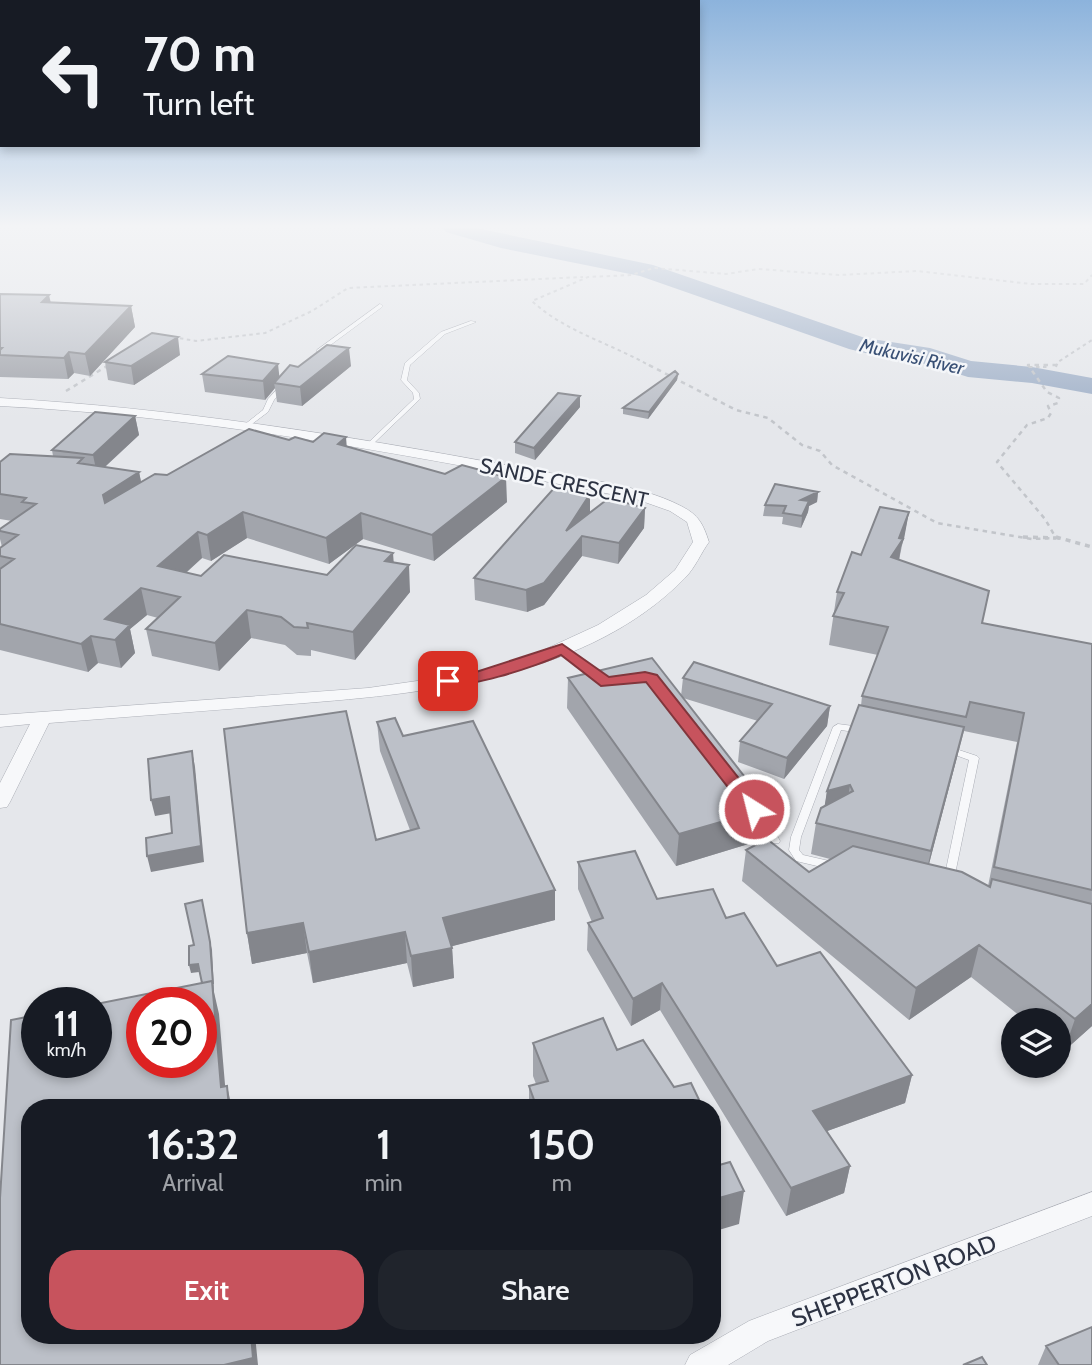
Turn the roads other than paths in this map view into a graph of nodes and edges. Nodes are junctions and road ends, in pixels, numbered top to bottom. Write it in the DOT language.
graph roads {
  1 [pos="380,306"];
  2 [pos="472,322"];
  3 [pos="307,360"];
  4 [pos="289,380"];
  5 [pos="0,402"];
  6 [pos="246,426"];
  7 [pos="370,444"];
  8 [pos="562,649"];
  9 [pos="606,682"];
  10 [pos="43,717"];
  11 [pos="0,721"];
  12 [pos="877,734"];
  13 [pos="942,748"];
  14 [pos="0,802"];
  15 [pos="752,806"];
  16 [pos="775,841"];
  17 [pos="840,868"];
  18 [pos="946,894"];
  19 [pos="1092,1204"];
  20 [pos="701,1365"];
  1 -- 3 [label="lane"];
  2 -- 7 [label="lane"];
  4 -- 6 [label="lane"];
  5 -- 6 [label="street, SANDE CRESCENT"];
  6 -- 7 [label="street, SANDE CRESCENT"];
  7 -- 8 [label="street, SANDE CRESCENT"];
  8 -- 9 [label="lane"];
  8 -- 10 [label="street, SANDE CRESCENT"];
  10 -- 11 [label="street, SANDE CRESCENT"];
  10 -- 14 [label="street"];
  12 -- 17 [label="lane"];
  13 -- 18 [label="lane"];
  15 -- 16 [label="lane"];
  19 -- 20 [label="street, SHEPPERTON ROAD"];
}
